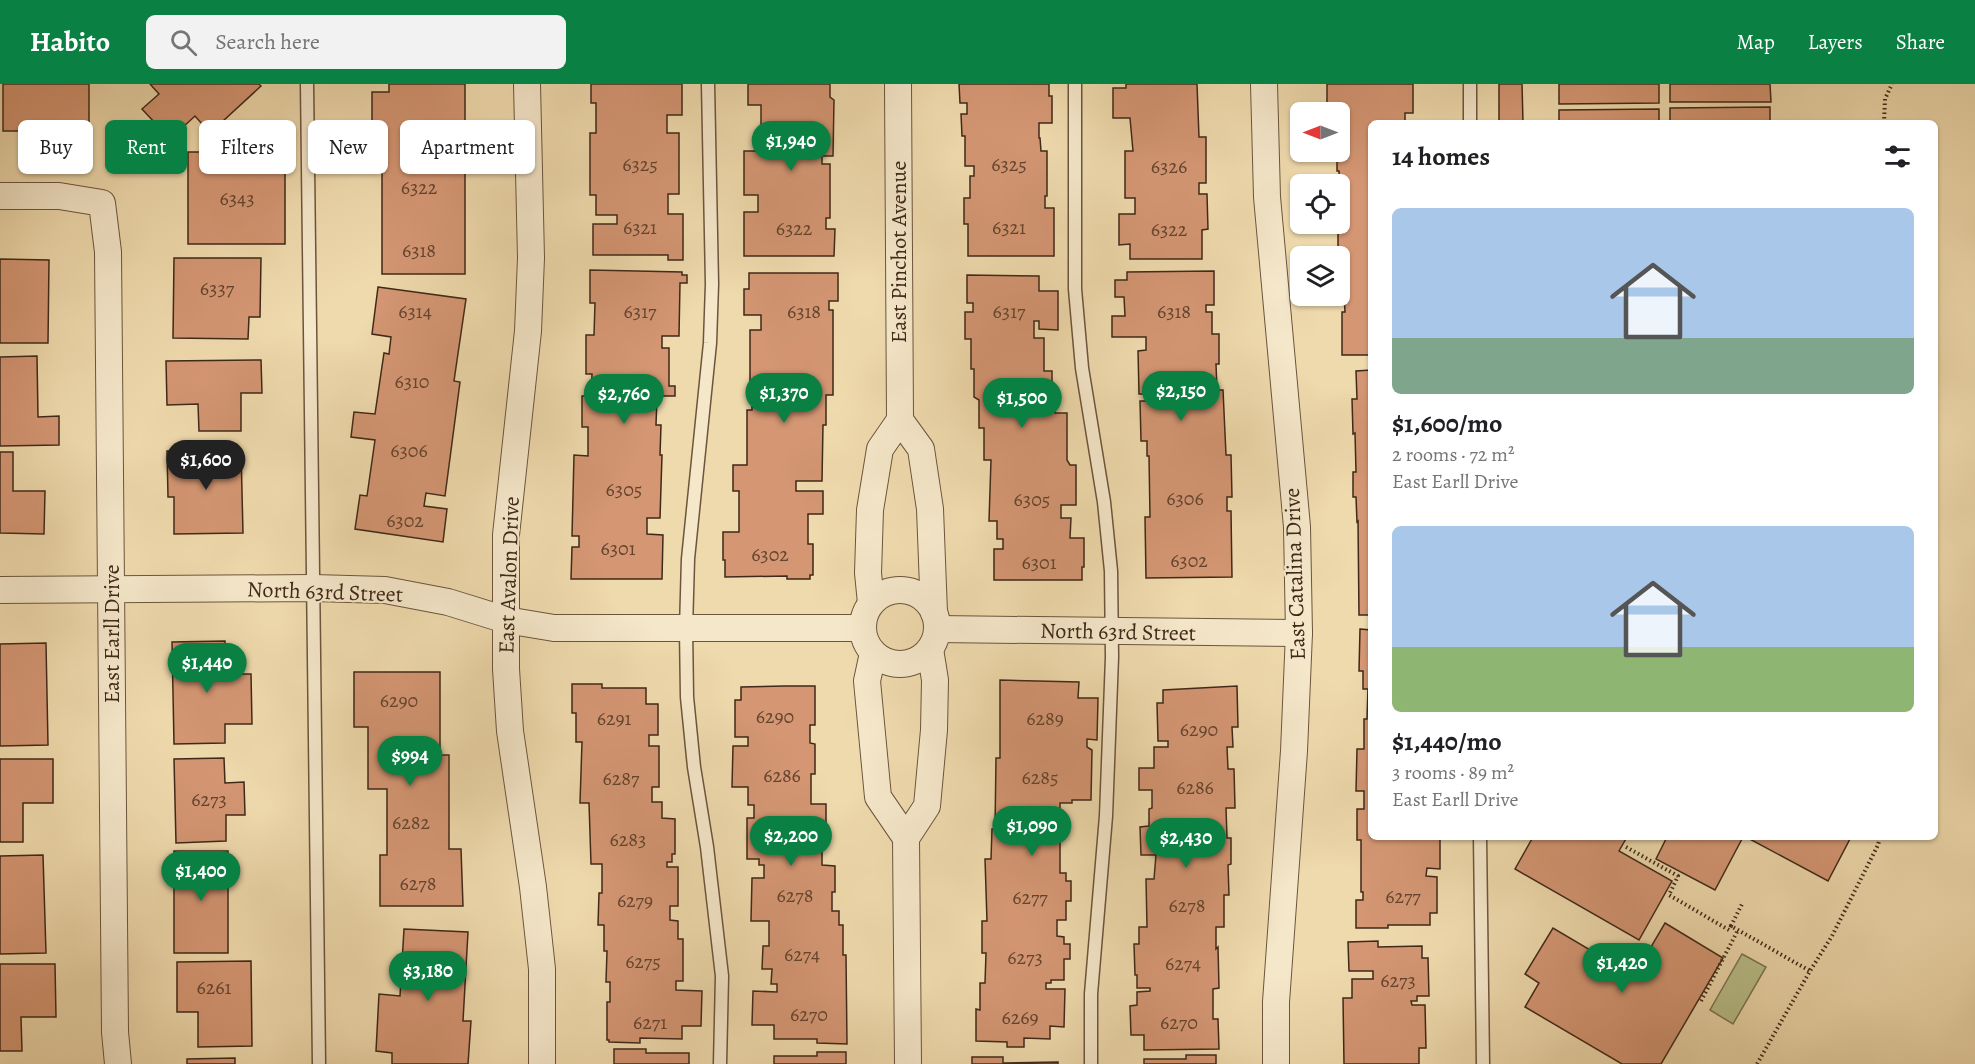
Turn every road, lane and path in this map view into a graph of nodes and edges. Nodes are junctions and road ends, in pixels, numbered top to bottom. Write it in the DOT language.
graph roads {
  1 [pos="308,84"];
  2 [pos="527,84"];
  3 [pos="708,84"];
  4 [pos="898,84"];
  5 [pos="1075,84"];
  6 [pos="1264,84"];
  7 [pos="1470,84"];
  8 [pos="1892,84"];
  9 [pos="1470,120"];
  10 [pos="1884,120"];
  11 [pos="0,196"];
  12 [pos="900,420"];
  13 [pos="313,588"];
  14 [pos="112,589"];
  15 [pos="0,590"];
  16 [pos="871,603"];
  17 [pos="506,620"];
  18 [pos="686,628"];
  19 [pos="862,628"];
  20 [pos="934,630"];
  21 [pos="1112,632"];
  22 [pos="1299,633"];
  23 [pos="873,653"];
  24 [pos="906,838"];
  25 [pos="1480,840"];
  26 [pos="1879,840"];
  27 [pos="1626,847"];
  28 [pos="1742,904"];
  29 [pos="1731,926"];
  30 [pos="1738,930"];
  31 [pos="1810,971"];
  32 [pos="1701,1001"];
  33 [pos="118,1064"];
  34 [pos="319,1064"];
  35 [pos="542,1064"];
  36 [pos="720,1064"];
  37 [pos="908,1064"];
  38 [pos="1091,1064"];
  39 [pos="1276,1064"];
  40 [pos="1483,1064"];
  41 [pos="1757,1064"];
  1 -- 13 [label="lane"];
  2 -- 17 [label="street, East Avalon Drive"];
  3 -- 18 [label="lane"];
  4 -- 12 [label="street, East Pinchot Avenue"];
  5 -- 21 [label="lane"];
  6 -- 22 [label="street, East Catalina Drive"];
  7 -- 9 [label="lane"];
  8 -- 10 [label="path"];
  11 -- 14 [label="street, East Earll Drive"];
  12 -- 16 [label="street"];
  12 -- 20 [label="street"];
  13 -- 14 [label="street, North 63rd Street"];
  13 -- 17 [label="street, North 63rd Street"];
  13 -- 34 [label="lane"];
  14 -- 15 [label="street, North 63rd Street"];
  14 -- 33 [label="street, East Earll Drive"];
  16 -- 19 [label="street"];
  16 -- 20 [label="street"];
  17 -- 18 [label="street, North 63rd Street"];
  17 -- 35 [label="street, East Avalon Drive"];
  18 -- 19 [label="street, North 63rd Street"];
  18 -- 36 [label="lane"];
  19 -- 23 [label="street"];
  20 -- 21 [label="street, North 63rd Street"];
  20 -- 23 [label="street"];
  20 -- 24 [label="street"];
  21 -- 22 [label="street, North 63rd Street"];
  21 -- 38 [label="lane"];
  22 -- 39 [label="street, East Catalina Drive"];
  23 -- 24 [label="street"];
  24 -- 37 [label="street"];
  25 -- 40 [label="lane"];
  26 -- 31 [label="path"];
  27 -- 29 [label="path"];
  28 -- 29 [label="path"];
  29 -- 30 [label="path"];
  30 -- 31 [label="path"];
  30 -- 32 [label="path"];
  31 -- 41 [label="path"];
}
